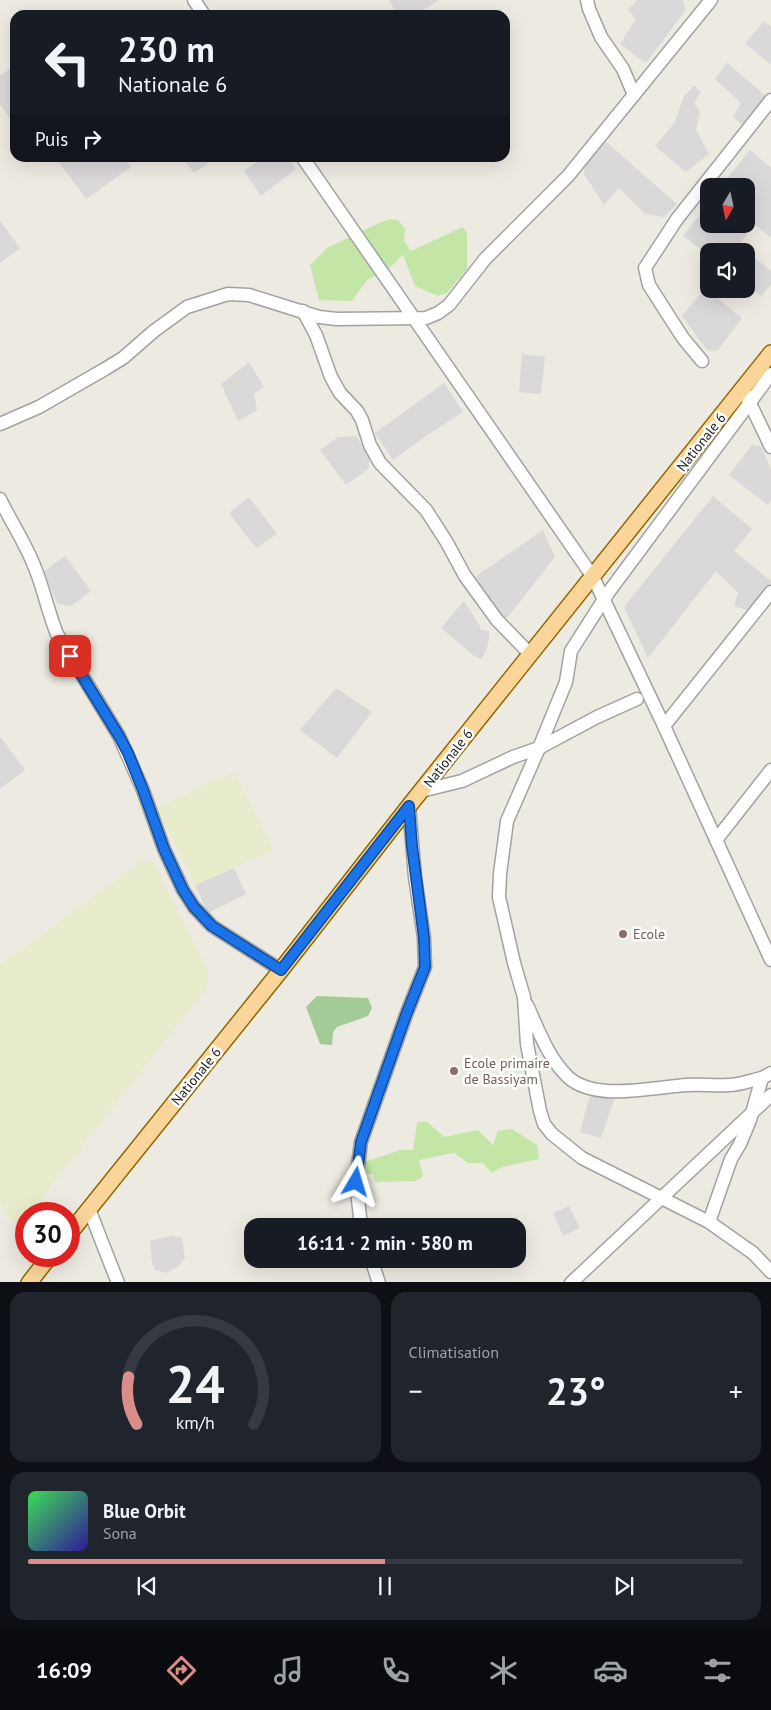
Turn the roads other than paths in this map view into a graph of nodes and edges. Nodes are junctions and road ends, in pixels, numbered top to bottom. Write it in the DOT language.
graph roads {
  1 [pos="587,0"];
  2 [pos="712,0"];
  3 [pos="634,95"];
  4 [pos="771,100"];
  5 [pos="306,162"];
  6 [pos="303,311"];
  7 [pos="414,318"];
  8 [pos="771,353"];
  9 [pos="702,361"];
  10 [pos="771,374"];
  11 [pos="746,395"];
  12 [pos="0,424"];
  13 [pos="771,447"];
  14 [pos="0,499"];
  15 [pos="593,577"];
  16 [pos="771,592"];
  17 [pos="604,600"];
  18 [pos="530,654"];
  19 [pos="637,699"];
  20 [pos="664,726"];
  21 [pos="539,748"];
  22 [pos="771,770"];
  23 [pos="421,791"];
  24 [pos="409,806"];
  25 [pos="716,840"];
  26 [pos="771,960"];
  27 [pos="281,970"];
  28 [pos="524,997"];
  29 [pos="767,1076"];
  30 [pos="771,1095"];
  31 [pos="752,1113"];
  32 [pos="662,1198"];
  33 [pos="90,1209"];
  34 [pos="361,1218"];
  35 [pos="80,1221"];
  36 [pos="709,1222"];
  37 [pos="42,1267"];
  38 [pos="374,1268"];
  39 [pos="771,1272"];
  40 [pos="30,1282"];
  41 [pos="118,1282"];
  42 [pos="379,1282"];
  43 [pos="571,1282"];
  1 -- 3 [label="street"];
  2 -- 3 [label="street"];
  3 -- 7 [label="street"];
  4 -- 9 [label="street"];
  5 -- 7 [label="street"];
  6 -- 7 [label="street"];
  6 -- 12 [label="street"];
  6 -- 18 [label="street"];
  7 -- 15 [label="street"];
  8 -- 11 [label="main road, Nationale 6"];
  10 -- 11 [label="street"];
  11 -- 13 [label="street"];
  11 -- 15 [label="main road, Nationale 6"];
  11 -- 17 [label="street"];
  14 -- 27 [label="street"];
  15 -- 17 [label="street"];
  15 -- 18 [label="main road, Nationale 6"];
  16 -- 20 [label="street"];
  17 -- 20 [label="street"];
  17 -- 21 [label="street"];
  18 -- 23 [label="main road, Nationale 6"];
  19 -- 21 [label="street"];
  20 -- 25 [label="street"];
  21 -- 23 [label="street"];
  21 -- 28 [label="street"];
  22 -- 25 [label="street"];
  23 -- 24 [label="main road, Nationale 6"];
  24 -- 27 [label="main road, Nationale 6"];
  24 -- 34 [label="street"];
  25 -- 26 [label="street"];
  27 -- 33 [label="main road, Nationale 6"];
  28 -- 29 [label="street"];
  28 -- 32 [label="street"];
  29 -- 31 [label="street"];
  30 -- 31 [label="street"];
  31 -- 32 [label="street"];
  31 -- 36 [label="street"];
  32 -- 36 [label="street"];
  32 -- 43 [label="street"];
  33 -- 35 [label="main road, Nationale 6"];
  33 -- 41 [label="street"];
  36 -- 39 [label="street"];
  37 -- 40 [label="main road"];
  38 -- 42 [label="street"];
}
